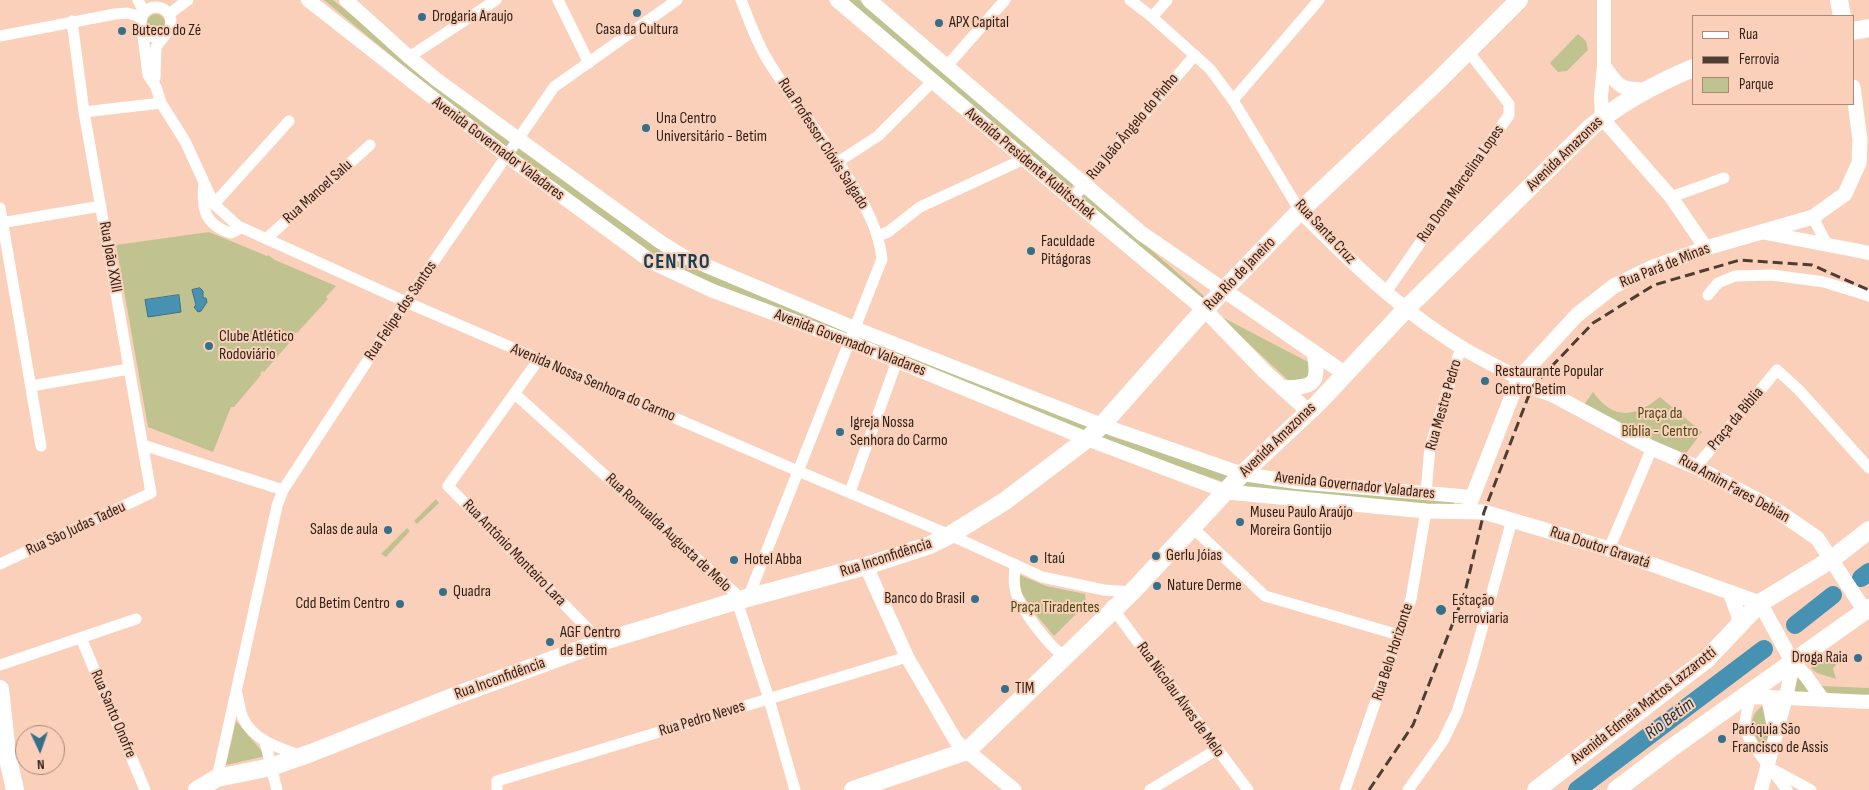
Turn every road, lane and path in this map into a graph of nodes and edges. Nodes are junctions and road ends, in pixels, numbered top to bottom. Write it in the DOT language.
graph roads {
  1 [pos="138,0"];
  2 [pos="188,0"];
  3 [pos="308,0"];
  4 [pos="346,0"];
  5 [pos="496,0"];
  6 [pos="558,0"];
  7 [pos="677,0"];
  8 [pos="741,0"];
  9 [pos="838,0"];
  10 [pos="869,0"];
  11 [pos="1004,0"];
  12 [pos="1130,0"];
  13 [pos="1167,0"];
  14 [pos="1319,0"];
  15 [pos="1519,0"];
  16 [pos="1604,0"];
  17 [pos="1839,0"];
  18 [pos="169,14"];
  19 [pos="1842,15"];
  20 [pos="1152,17"];
  21 [pos="143,19"];
  22 [pos="72,22"];
  23 [pos="1869,28"];
  24 [pos="1854,31"];
  25 [pos="166,33"];
  26 [pos="0,36"];
  27 [pos="1468,51"];
  28 [pos="1195,55"];
  29 [pos="409,57"];
  30 [pos="589,63"];
  31 [pos="946,67"];
  32 [pos="1692,68"];
  33 [pos="1604,72"];
  34 [pos="933,81"];
  35 [pos="156,87"];
  36 [pos="1647,89"];
  37 [pos="1854,95"];
  38 [pos="1233,100"];
  39 [pos="161,103"];
  40 [pos="84,112"];
  41 [pos="1606,115"];
  42 [pos="289,121"];
  43 [pos="520,139"];
  44 [pos="370,145"];
  45 [pos="506,156"];
  46 [pos="1024,159"];
  47 [pos="838,162"];
  48 [pos="1864,163"];
  49 [pos="1724,178"];
  50 [pos="204,184"];
  51 [pos="1084,185"];
  52 [pos="1671,197"];
  53 [pos="1072,199"];
  54 [pos="214,204"];
  55 [pos="102,206"];
  56 [pos="0,208"];
  57 [pos="1300,211"];
  58 [pos="1813,217"];
  59 [pos="1,222"];
  60 [pos="241,228"];
  61 [pos="1761,232"];
  62 [pos="877,236"];
  63 [pos="266,239"];
  64 [pos="1826,245"];
  65 [pos="1706,248"];
  66 [pos="1868,252"];
  67 [pos="1224,291"];
  68 [pos="1386,292"];
  69 [pos="1708,295"];
  70 [pos="1869,296"];
  71 [pos="406,302"];
  72 [pos="1406,309"];
  73 [pos="1205,310"];
  74 [pos="854,328"];
  75 [pos="849,341"];
  76 [pos="1461,347"];
  77 [pos="1314,352"];
  78 [pos="539,359"];
  79 [pos="897,362"];
  80 [pos="130,369"];
  81 [pos="1344,373"];
  82 [pos="1519,378"];
  83 [pos="31,386"];
  84 [pos="1282,388"];
  85 [pos="515,394"];
  86 [pos="1309,412"];
  87 [pos="1102,425"];
  88 [pos="1087,439"];
  89 [pos="143,445"];
  90 [pos="41,446"];
  91 [pos="1652,448"];
  92 [pos="1696,467"];
  93 [pos="1869,468"];
  94 [pos="798,471"];
  95 [pos="1243,474"];
  96 [pos="283,490"];
  97 [pos="850,492"];
  98 [pos="1227,492"];
  99 [pos="151,493"];
  100 [pos="1426,493"];
  101 [pos="1470,504"];
  102 [pos="1426,511"];
  103 [pos="1512,520"];
  104 [pos="1194,528"];
  105 [pos="1869,530"];
  106 [pos="950,535"];
  107 [pos="1609,549"];
  108 [pos="1832,559"];
  109 [pos="0,564"];
  110 [pos="1015,564"];
  111 [pos="866,566"];
  112 [pos="1104,590"];
  113 [pos="1132,592"];
  114 [pos="1730,592"];
  115 [pos="742,599"];
  116 [pos="1760,603"];
  117 [pos="1114,610"];
  118 [pos="1868,612"];
  119 [pos="136,619"];
  120 [pos="1740,624"];
  121 [pos="1399,634"];
  122 [pos="80,638"];
  123 [pos="602,642"];
  124 [pos="1064,656"];
  125 [pos="907,657"];
  126 [pos="1793,663"];
  127 [pos="0,665"];
  128 [pos="0,690"];
  129 [pos="236,693"];
  130 [pos="1768,697"];
  131 [pos="1747,698"];
  132 [pos="1786,698"];
  133 [pos="769,699"];
  134 [pos="1823,700"];
  135 [pos="1869,702"];
  136 [pos="1776,735"];
  137 [pos="265,742"];
  138 [pos="1216,750"];
  139 [pos="967,751"];
  140 [pos="302,756"];
  141 [pos="270,766"];
  142 [pos="1768,767"];
  143 [pos="216,778"];
  144 [pos="497,785"];
  145 [pos="14,790"];
  146 [pos="145,790"];
  147 [pos="197,790"];
  148 [pos="277,790"];
  149 [pos="795,790"];
  150 [pos="853,790"];
  151 [pos="1014,790"];
  152 [pos="1150,790"];
  153 [pos="1248,790"];
  154 [pos="1346,790"];
  155 [pos="1408,790"];
  156 [pos="1536,790"];
  157 [pos="1616,790"];
  158 [pos="1761,790"];
  159 [pos="1787,790"];
  160 [pos="1811,790"];
  1 -- 21 [label="street, Avenida Nossa Senhora do Carmo"];
  2 -- 18 [label="street"];
  3 -- 45 [label="street, Avenida Governador Valadares"];
  4 -- 29 [label="street, Avenida Governador Valadares"];
  5 -- 29 [label="street"];
  6 -- 30 [label="street"];
  7 -- 30 [label="street, Rua Felipe dos Santos"];
  8 -- 47 [label="street, Rua Professor Clóvis Salgado"];
  9 -- 34 [label="main road, Avenida Presidente Kubitschek"];
  10 -- 31 [label="main road, Avenida Presidente Kubitschek"];
  11 -- 31 [label="street"];
  12 -- 20 [label="street, Rua Santa Cruz"];
  13 -- 20 [label="street"];
  14 -- 38 [label="street"];
  15 -- 27 [label="main road, Rua Rio de Janeiro"];
  16 -- 33 [label="street"];
  17 -- 19 [label="main road"];
  18 -- 21 [label="street"];
  18 -- 25 [label="street, Avenida Nossa Senhora do Carmo"];
  20 -- 28 [label="street, Rua Santa Cruz"];
  21 -- 22 [label="street"];
  21 -- 25 [label="street"];
  21 -- 35 [label="street, Avenida Nossa Senhora do Carmo"];
  22 -- 26 [label="street"];
  22 -- 40 [label="street, Rua João XXIII"];
  23 -- 24 [label="main road"];
  25 -- 35 [label="street, Avenida Nossa Senhora do Carmo"];
  27 -- 57 [label="main road, Rua Rio de Janeiro"];
  27 -- 68 [label="street, Rua Dona Marcelina Lopes"];
  28 -- 38 [label="street, Rua Santa Cruz"];
  28 -- 51 [label="street, Rua João Ângelo do Pinho"];
  29 -- 43 [label="street, Avenida Governador Valadares"];
  30 -- 43 [label="street, Rua Felipe dos Santos"];
  31 -- 51 [label="main road, Avenida Presidente Kubitschek"];
  32 -- 36 [label="main road, Avenida Amazonas"];
  33 -- 36 [label="street"];
  33 -- 41 [label="street"];
  34 -- 46 [label="main road, Avenida Presidente Kubitschek"];
  34 -- 47 [label="street"];
  35 -- 39 [label="street, Avenida Nossa Senhora do Carmo"];
  36 -- 41 [label="main road, Avenida Amazonas"];
  37 -- 48 [label="main road"];
  38 -- 57 [label="street, Rua Santa Cruz"];
  39 -- 40 [label="street"];
  39 -- 50 [label="street, Avenida Nossa Senhora do Carmo"];
  40 -- 55 [label="street, Rua João XXIII"];
  41 -- 52 [label="street"];
  41 -- 72 [label="main road, Avenida Amazonas"];
  42 -- 54 [label="street"];
  43 -- 45 [label="street, Rua Felipe dos Santos"];
  43 -- 74 [label="street, Avenida Governador Valadares"];
  44 -- 63 [label="street, Rua Manoel Salu"];
  45 -- 71 [label="street, Rua Felipe dos Santos"];
  45 -- 75 [label="street, Avenida Governador Valadares"];
  46 -- 53 [label="main road, Avenida Presidente Kubitschek"];
  46 -- 62 [label="street"];
  47 -- 62 [label="street, Rua Professor Clóvis Salgado"];
  48 -- 58 [label="main road, Rua Pará de Minas"];
  49 -- 52 [label="street"];
  50 -- 54 [label="street, Avenida Nossa Senhora do Carmo"];
  50 -- 60 [label="street"];
  51 -- 53 [label="street, Rua João Ângelo do Pinho"];
  51 -- 67 [label="main road, Avenida Presidente Kubitschek"];
  52 -- 65 [label="street"];
  53 -- 73 [label="main road, Avenida Presidente Kubitschek"];
  54 -- 60 [label="street, Avenida Nossa Senhora do Carmo"];
  55 -- 59 [label="street"];
  55 -- 80 [label="street, Rua João XXIII"];
  56 -- 59 [label="street"];
  57 -- 67 [label="main road, Rua Rio de Janeiro"];
  57 -- 68 [label="street, Rua Santa Cruz"];
  58 -- 61 [label="main road, Rua Pará de Minas"];
  58 -- 64 [label="street"];
  59 -- 83 [label="street"];
  60 -- 63 [label="street, Avenida Nossa Senhora do Carmo"];
  61 -- 64 [label="street"];
  61 -- 65 [label="main road, Rua Pará de Minas"];
  62 -- 74 [label="street, Rua Professor Clóvis Salgado"];
  63 -- 71 [label="street, Avenida Nossa Senhora do Carmo"];
  64 -- 66 [label="street"];
  65 -- 82 [label="main road, Rua Pará de Minas"];
  67 -- 73 [label="main road, Rua Rio de Janeiro"];
  67 -- 77 [label="main road, Avenida Presidente Kubitschek"];
  68 -- 72 [label="street, Rua Santa Cruz"];
  69 -- 70 [label="street"];
  71 -- 78 [label="street, Avenida Nossa Senhora do Carmo"];
  71 -- 96 [label="street, Rua Felipe dos Santos"];
  72 -- 76 [label="street, Rua Santa Cruz"];
  72 -- 81 [label="main road, Avenida Amazonas"];
  73 -- 84 [label="main road, Avenida Presidente Kubitschek"];
  73 -- 87 [label="main road, Rua Rio de Janeiro"];
  74 -- 75 [label="street, Rua Professor Clóvis Salgado"];
  74 -- 87 [label="street, Avenida Governador Valadares"];
  75 -- 79 [label="street, Avenida Governador Valadares"];
  75 -- 94 [label="street, Rua Professor Clóvis Salgado"];
  76 -- 82 [label="street, Rua Santa Cruz"];
  76 -- 100 [label="street, Rua Mestre Pedro"];
  77 -- 81 [label="main road, Avenida Presidente Kubitschek"];
  77 -- 84 [label="main road"];
  78 -- 85 [label="street"];
  78 -- 94 [label="street, Avenida Nossa Senhora do Carmo"];
  79 -- 88 [label="street, Avenida Governador Valadares"];
  79 -- 97 [label="street"];
  80 -- 83 [label="street"];
  80 -- 89 [label="street, Rua João XXIII"];
  81 -- 86 [label="main road, Avenida Amazonas"];
  82 -- 91 [label="main road, Rua Amim Fares Debian"];
  82 -- 101 [label="main road, Rua Pará de Minas"];
  83 -- 90 [label="street"];
  84 -- 86 [label="main road, Avenida Presidente Kubitschek"];
  85 -- 115 [label="street, Rua Romualda Augusta de Melo"];
  85 -- 123 [label="street, Rua Antônio Monteiro Lara"];
  86 -- 95 [label="main road, Avenida Amazonas"];
  87 -- 88 [label="main road, Rua Rio de Janeiro"];
  87 -- 95 [label="street, Avenida Governador Valadares"];
  88 -- 98 [label="street, Avenida Governador Valadares"];
  88 -- 106 [label="main road, Rua Rio de Janeiro"];
  89 -- 96 [label="street"];
  89 -- 99 [label="street, Rua João XXIII"];
  91 -- 92 [label="main road, Rua Amim Fares Debian"];
  91 -- 107 [label="street"];
  92 -- 93 [label="street, Praça da Bíblia"];
  92 -- 108 [label="main road, Rua Amim Fares Debian"];
  94 -- 97 [label="street, Avenida Nossa Senhora do Carmo"];
  94 -- 115 [label="street, Rua Professor Clóvis Salgado"];
  95 -- 98 [label="main road, Avenida Amazonas"];
  95 -- 100 [label="street, Avenida Governador Valadares"];
  96 -- 129 [label="street, Rua Felipe dos Santos"];
  97 -- 106 [label="street, Avenida Nossa Senhora do Carmo"];
  98 -- 102 [label="main road, Avenida Governador Valadares"];
  98 -- 104 [label="main road, Avenida Amazonas"];
  99 -- 109 [label="street, Rua São Judas Tadeu"];
  100 -- 101 [label="street, Avenida Governador Valadares"];
  101 -- 102 [label="main road, Avenida Governador Valadares"];
  101 -- 103 [label="main road, Rua Doutor Gravatá"];
  102 -- 121 [label="street, Rua Belo Horizonte"];
  103 -- 107 [label="main road, Rua Doutor Gravatá"];
  103 -- 155 [label="street"];
  104 -- 113 [label="main road, Avenida Amazonas"];
  104 -- 121 [label="street"];
  105 -- 108 [label="main road, Avenida Edmeia Mattos Lazzarotti"];
  106 -- 110 [label="street, Avenida Nossa Senhora do Carmo"];
  106 -- 111 [label="main road, Rua Inconfidência"];
  107 -- 114 [label="main road, Rua Doutor Gravatá"];
  108 -- 116 [label="main road, Avenida Edmeia Mattos Lazzarotti"];
  108 -- 118 [label="main road, Rua Amim Fares Debian"];
  110 -- 112 [label="street, Avenida Nossa Senhora do Carmo"];
  110 -- 124 [label="street"];
  111 -- 115 [label="main road, Rua Inconfidência"];
  111 -- 125 [label="street"];
  112 -- 113 [label="street, Avenida Nossa Senhora do Carmo"];
  112 -- 117 [label="street, Rua Nicolau Alves de Melo"];
  113 -- 117 [label="main road, Avenida Amazonas"];
  114 -- 116 [label="main road, Rua Doutor Gravatá"];
  114 -- 120 [label="main road"];
  115 -- 123 [label="main road, Rua Inconfidência"];
  115 -- 133 [label="street, Rua Romualda Augusta de Melo"];
  116 -- 120 [label="main road, Avenida Edmeia Mattos Lazzarotti"];
  116 -- 126 [label="main road"];
  117 -- 124 [label="main road, Avenida Amazonas"];
  117 -- 138 [label="street, Rua Nicolau Alves de Melo"];
  118 -- 126 [label="main road"];
  119 -- 122 [label="street"];
  120 -- 156 [label="main road, Avenida Edmeia Mattos Lazzarotti"];
  121 -- 154 [label="street, Rua Belo Horizonte"];
  122 -- 127 [label="street"];
  122 -- 146 [label="street, Rua Santo Onofre"];
  123 -- 140 [label="main road, Rua Inconfidência"];
  124 -- 139 [label="main road, Avenida Amazonas"];
  125 -- 133 [label="street, Rua Pedro Neves"];
  125 -- 139 [label="street"];
  126 -- 131 [label="main road"];
  126 -- 132 [label="street"];
  126 -- 134 [label="street"];
  128 -- 145 [label="main road"];
  129 -- 137 [label="street, Rua Felipe dos Santos"];
  129 -- 143 [label="street, Rua Felipe dos Santos"];
  130 -- 131 [label="street"];
  130 -- 132 [label="street"];
  130 -- 136 [label="street"];
  131 -- 142 [label="street"];
  131 -- 157 [label="main road"];
  132 -- 134 [label="street"];
  132 -- 136 [label="street"];
  133 -- 144 [label="street, Rua Pedro Neves"];
  133 -- 149 [label="street, Rua Romualda Augusta de Melo"];
  134 -- 135 [label="street"];
  136 -- 142 [label="street"];
  137 -- 140 [label="street, Rua Felipe dos Santos"];
  137 -- 141 [label="street"];
  138 -- 152 [label="street"];
  138 -- 153 [label="street, Rua Nicolau Alves de Melo"];
  139 -- 150 [label="main road, Avenida Amazonas"];
  139 -- 151 [label="main road"];
  140 -- 141 [label="main road, Rua Inconfidência"];
  141 -- 143 [label="main road, Rua Inconfidência"];
  141 -- 148 [label="street"];
  142 -- 158 [label="street"];
  142 -- 159 [label="street"];
  142 -- 160 [label="street"];
  143 -- 147 [label="main road, Rua Inconfidência"];
}
